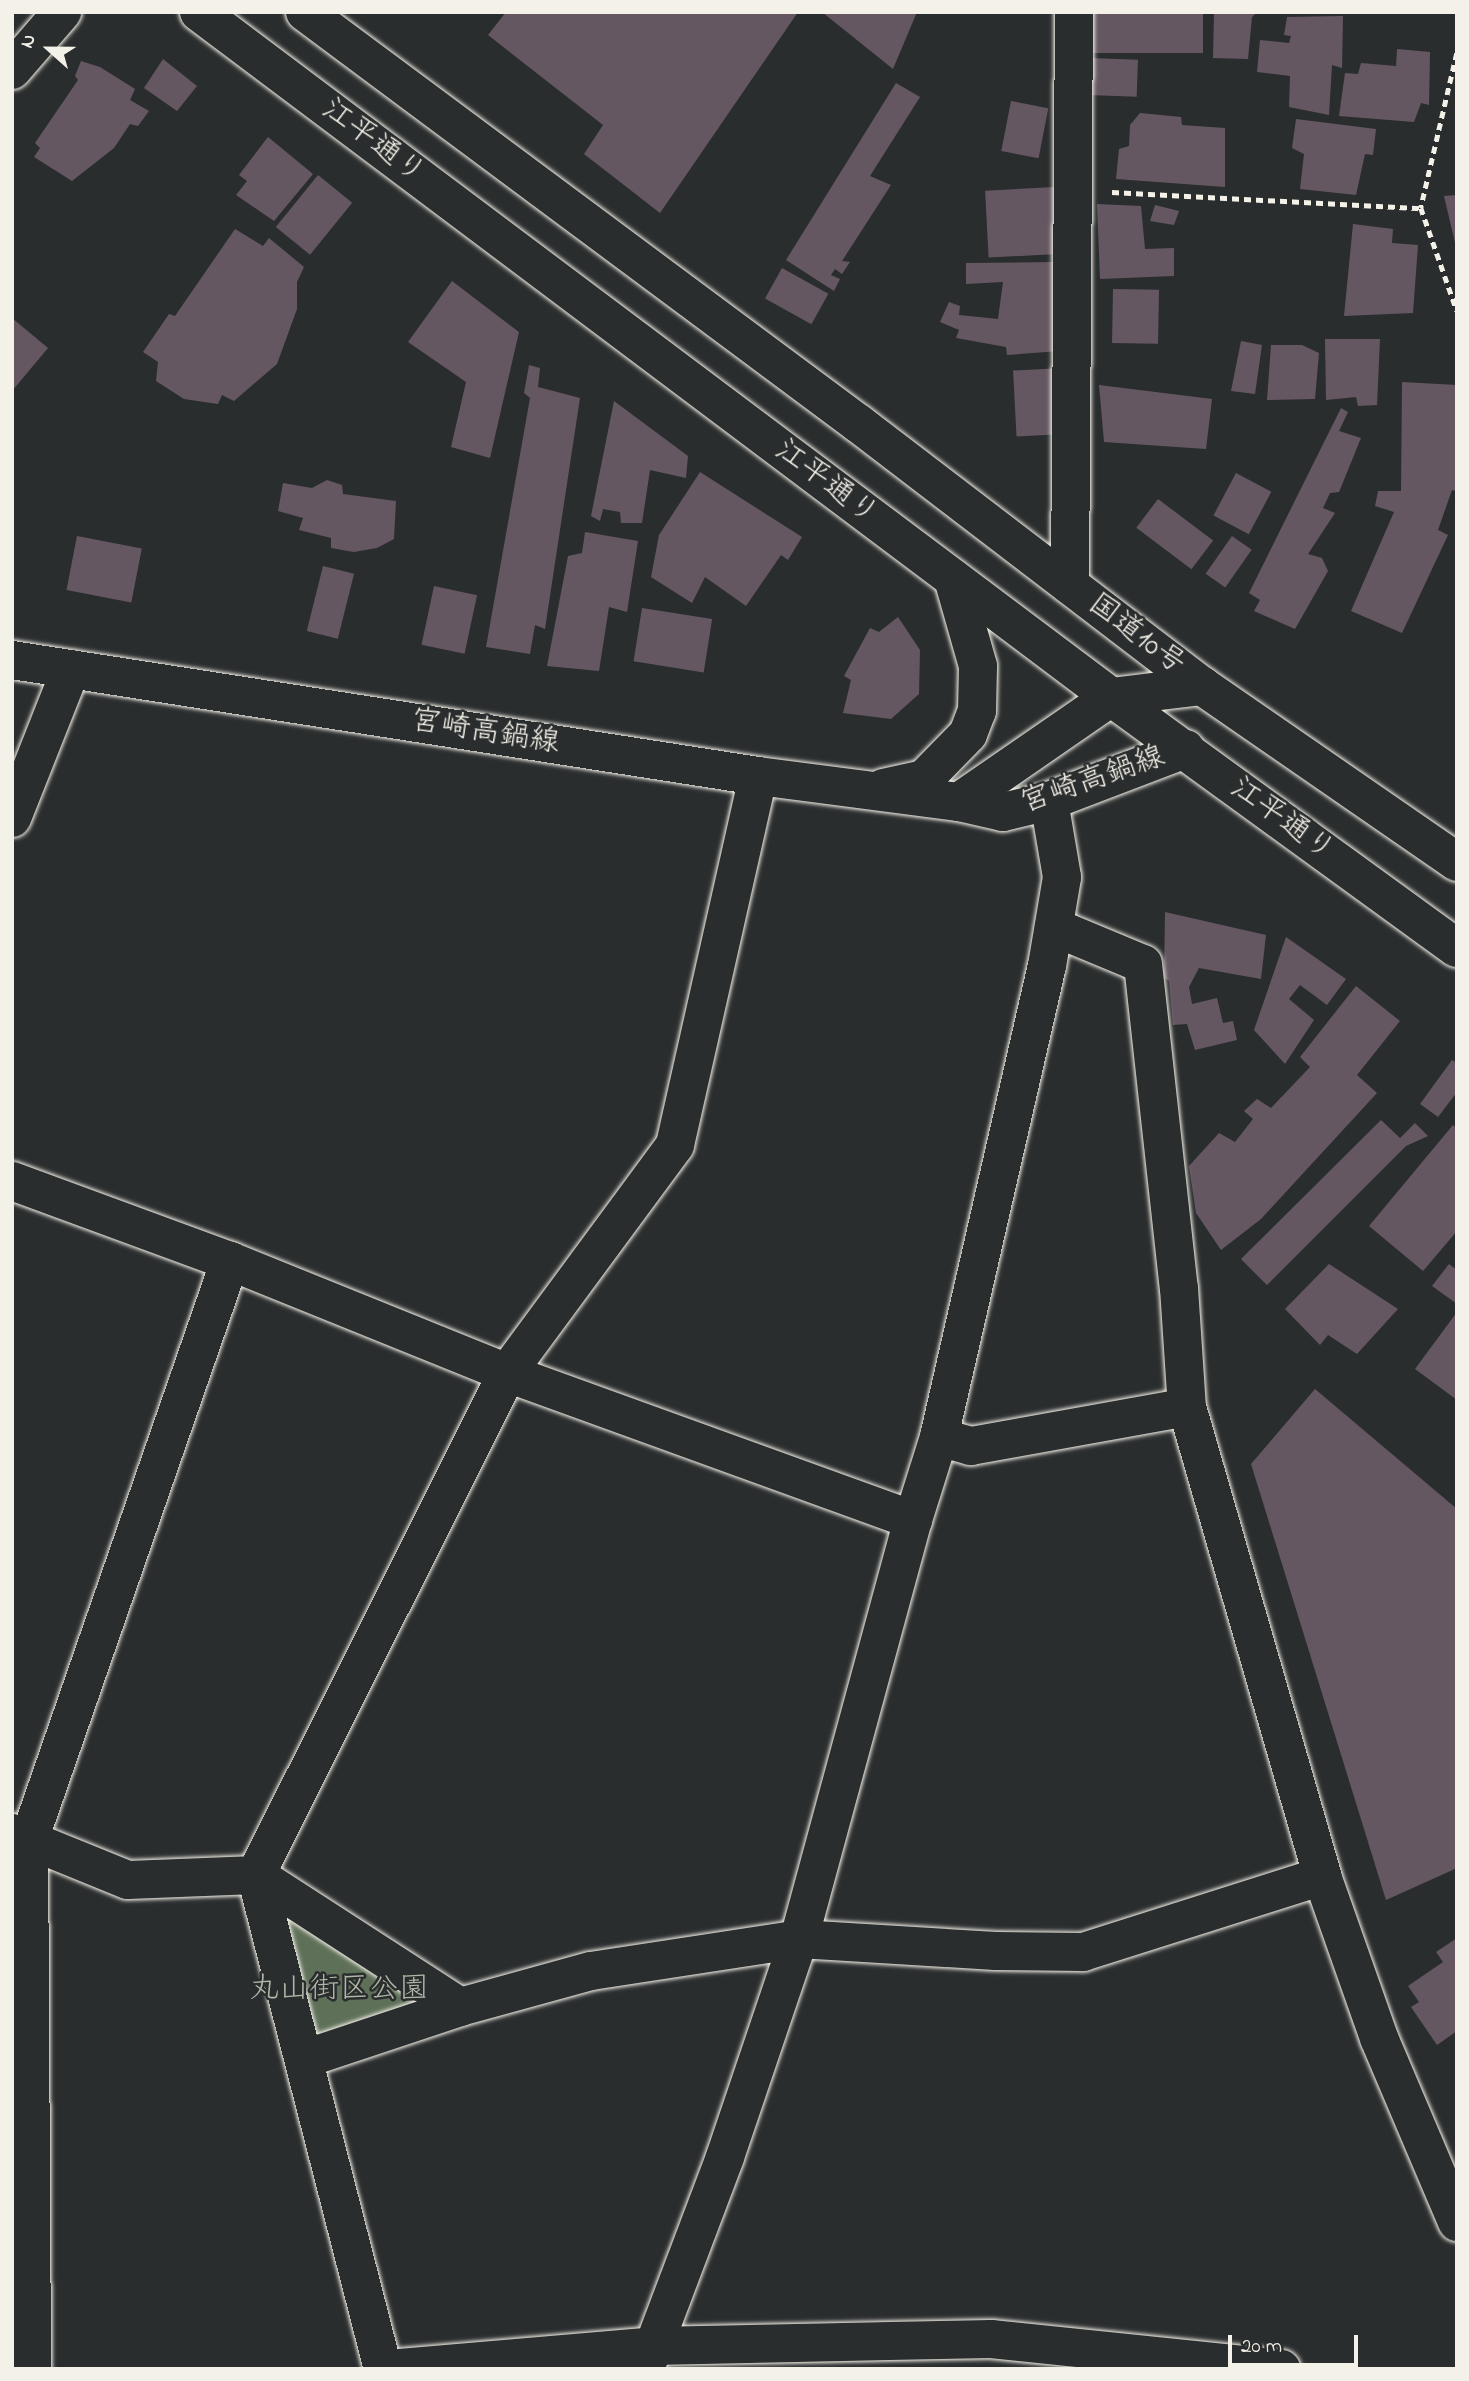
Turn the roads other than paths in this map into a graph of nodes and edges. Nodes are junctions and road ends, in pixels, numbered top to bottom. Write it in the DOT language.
graph roads {
  1 [pos="62,12"];
  2 [pos="199,12"];
  3 [pos="304,12"];
  4 [pos="1074,12"];
  5 [pos="12,70"];
  6 [pos="953,578"];
  7 [pos="1070,585"];
  8 [pos="12,660"];
  9 [pos="71,669"];
  10 [pos="1202,686"];
  11 [pos="1111,696"];
  12 [pos="1185,748"];
  13 [pos="758,776"];
  14 [pos="871,790"];
  15 [pos="1049,801"];
  16 [pos="959,802"];
  17 [pos="12,818"];
  18 [pos="1457,862"];
  19 [pos="1054,927"];
  20 [pos="1457,948"];
  21 [pos="12,1181"];
  22 [pos="230,1261"];
  23 [pos="507,1373"];
  24 [pos="1187,1407"];
  25 [pos="939,1437"];
  26 [pos="913,1520"];
  27 [pos="21,1837"];
  28 [pos="256,1875"];
  29 [pos="1322,1876"];
  30 [pos="799,1939"];
  31 [pos="460,2007"];
  32 [pos="304,2059"];
  33 [pos="1457,2222"];
  34 [pos="992,2354"];
  35 [pos="649,2357"];
  36 [pos="32,2369"];
  37 [pos="385,2369"];
  38 [pos="1281,2369"];
  1 -- 5 [label="main road"];
  2 -- 6 [label="main road, 江平通り"];
  3 -- 7 [label="main road"];
  4 -- 7 [label="main road"];
  6 -- 11 [label="main road, 江平通り"];
  6 -- 14 [label="main road"];
  7 -- 10 [label="main road, 国道10号"];
  8 -- 9 [label="main road, 宮崎高鍋線"];
  9 -- 13 [label="main road, 宮崎高鍋線"];
  9 -- 17 [label="main road"];
  10 -- 11 [label="main road, 宮崎高鍋線"];
  10 -- 18 [label="main road"];
  11 -- 12 [label="main road, 江平通り"];
  11 -- 16 [label="main road, 宮崎高鍋線"];
  12 -- 15 [label="main road, 宮崎高鍋線"];
  12 -- 20 [label="main road, 江平通り"];
  13 -- 14 [label="main road, 宮崎高鍋線"];
  13 -- 23 [label="main road"];
  14 -- 16 [label="main road, 宮崎高鍋線"];
  15 -- 16 [label="main road, 宮崎高鍋線"];
  15 -- 19 [label="main road"];
  19 -- 24 [label="main road"];
  19 -- 25 [label="main road"];
  21 -- 22 [label="main road"];
  22 -- 23 [label="main road"];
  22 -- 27 [label="main road"];
  23 -- 26 [label="main road"];
  23 -- 28 [label="main road"];
  24 -- 25 [label="main road"];
  24 -- 29 [label="main road"];
  25 -- 26 [label="main road"];
  26 -- 30 [label="main road"];
  27 -- 28 [label="main road"];
  27 -- 36 [label="main road"];
  28 -- 31 [label="main road"];
  28 -- 32 [label="main road"];
  29 -- 30 [label="main road"];
  29 -- 33 [label="main road"];
  30 -- 31 [label="main road"];
  30 -- 35 [label="main road"];
  31 -- 32 [label="main road"];
  32 -- 37 [label="main road"];
  34 -- 35 [label="main road"];
  34 -- 38 [label="main road"];
  35 -- 37 [label="main road"];
}
